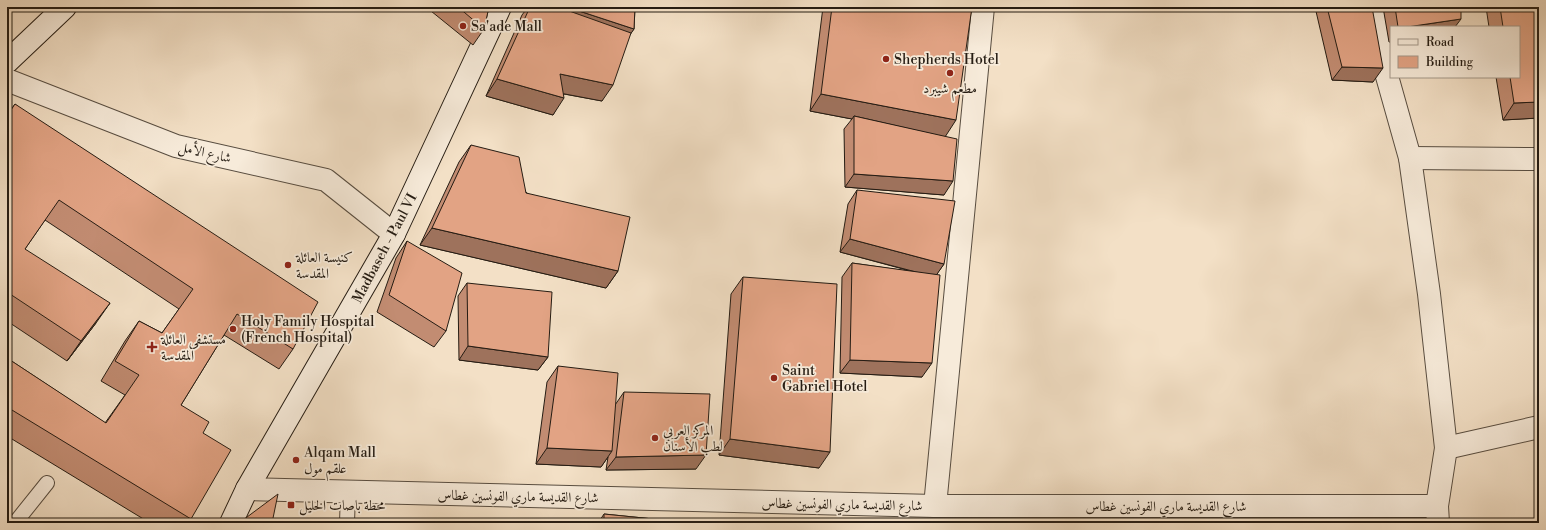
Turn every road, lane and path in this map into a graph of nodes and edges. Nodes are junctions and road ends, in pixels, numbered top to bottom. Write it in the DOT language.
graph roads {
  1 [pos="65,7"];
  2 [pos="500,7"];
  3 [pos="983,7"];
  4 [pos="1372,7"];
  5 [pos="7,62"];
  6 [pos="7,80"];
  7 [pos="1410,158"];
  8 [pos="1539,159"];
  9 [pos="394,234"];
  10 [pos="1539,427"];
  11 [pos="1446,448"];
  12 [pos="47,483"];
  13 [pos="247,489"];
  14 [pos="348,492"];
  15 [pos="935,506"];
  16 [pos="1437,515"];
  17 [pos="15,523"];
  18 [pos="231,523"];
  19 [pos="347,523"];
  1 -- 5 [label="street"];
  2 -- 9 [label="street, Madbaseh - Paul VI"];
  3 -- 15 [label="street"];
  4 -- 7 [label="street"];
  6 -- 9 [label="street, شارع الأمل"];
  7 -- 8 [label="street"];
  7 -- 11 [label="street"];
  9 -- 13 [label="street, Madbaseh - Paul VI"];
  10 -- 11 [label="street"];
  11 -- 16 [label="street"];
  12 -- 17 [label="lane"];
  13 -- 14 [label="street, شارع القديسة ماري الفونسين غطاس"];
  13 -- 18 [label="street, Madbaseh - Paul VI"];
  14 -- 15 [label="street, شارع القديسة ماري الفونسين غطاس"];
  14 -- 19 [label="lane"];
  15 -- 16 [label="street, شارع القديسة ماري الفونسين غطاس"];
}
